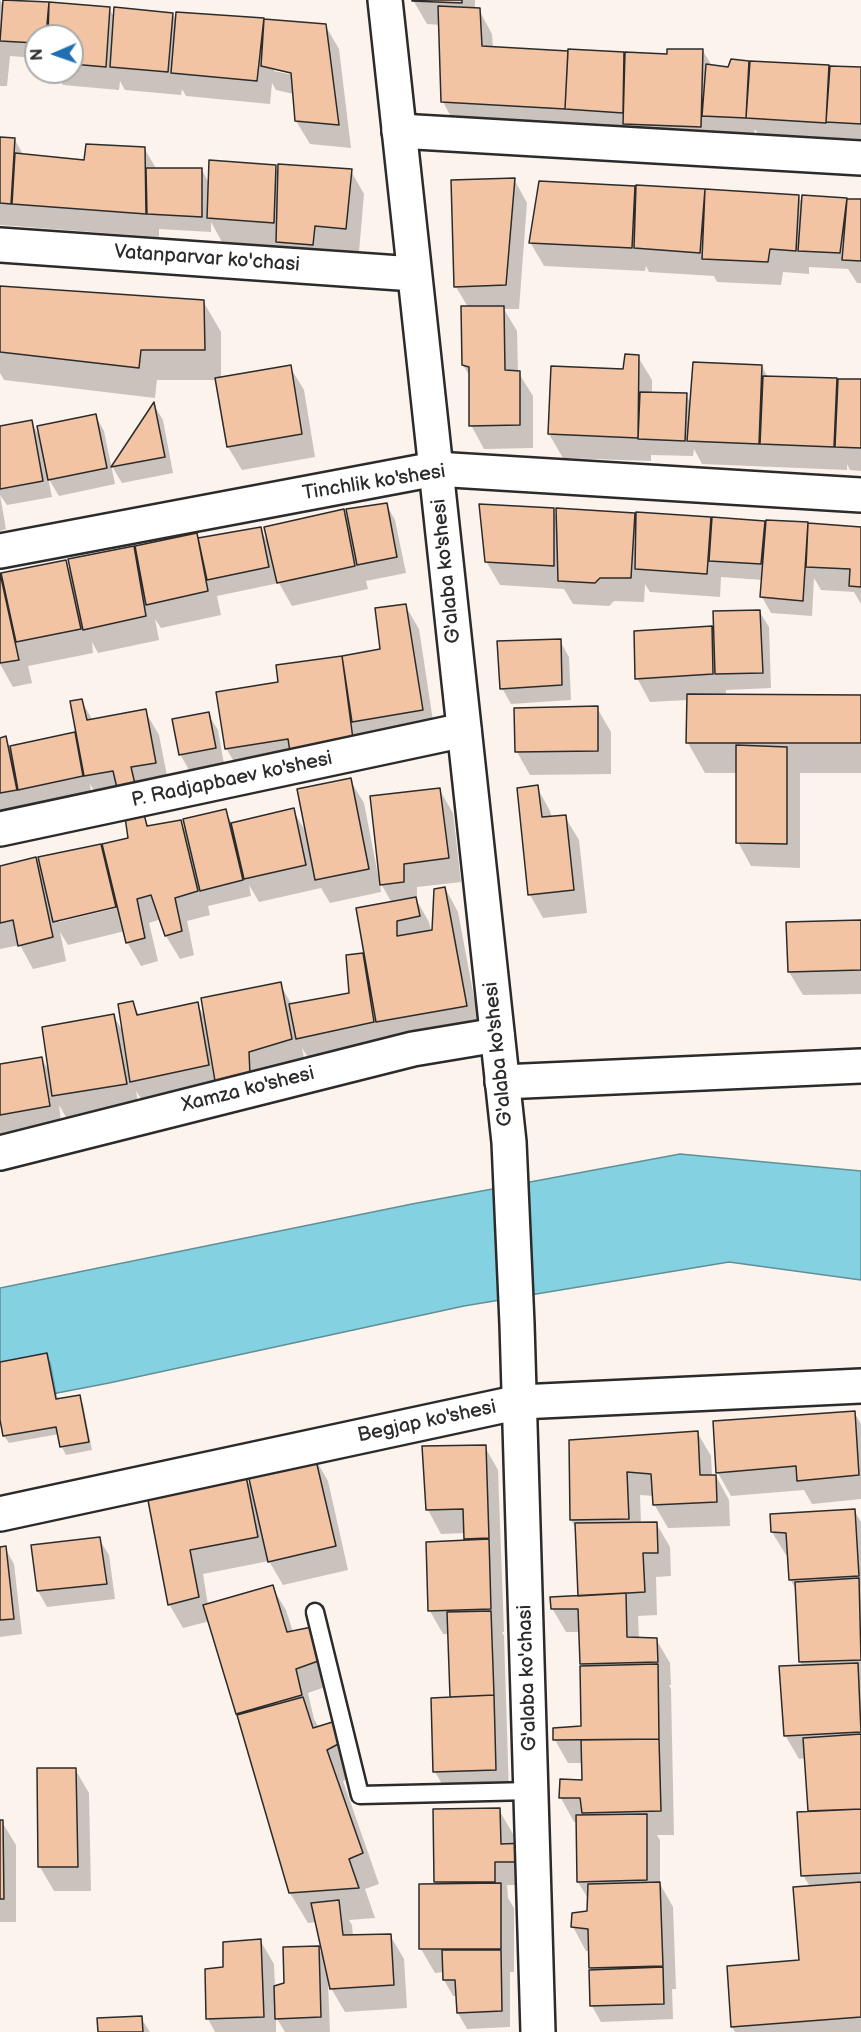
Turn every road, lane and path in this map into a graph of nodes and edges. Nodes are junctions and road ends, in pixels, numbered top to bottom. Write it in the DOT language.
graph roads {
  1 [pos="385,0"];
  2 [pos="399,131"];
  3 [pos="861,158"];
  4 [pos="0,245"];
  5 [pos="414,274"];
  6 [pos="435,469"];
  7 [pos="861,495"];
  8 [pos="0,551"];
  9 [pos="464,730"];
  10 [pos="0,829"];
  11 [pos="497,1035"];
  12 [pos="861,1066"];
  13 [pos="502,1082"];
  14 [pos="0,1153"];
  15 [pos="517,1324"];
  16 [pos="861,1386"];
  17 [pos="520,1402"];
  18 [pos="0,1514"];
  19 [pos="315,1611"];
  20 [pos="531,1791"];
  21 [pos="538,2032"];
  1 -- 2 [label="street, G'alaba ko'shesi"];
  2 -- 3 [label="street"];
  2 -- 5 [label="street, G'alaba ko'shesi"];
  4 -- 5 [label="street, Vatanparvar ko'chasi"];
  5 -- 6 [label="street, G'alaba ko'shesi"];
  6 -- 7 [label="street, Tinchlik ko'shesi"];
  6 -- 8 [label="street, Tinchlik ko'shesi"];
  6 -- 9 [label="street, G'alaba ko'shesi"];
  9 -- 10 [label="street, P. Radjapbaev ko'shesi"];
  9 -- 11 [label="street, G'alaba ko'shesi"];
  11 -- 13 [label="street, G'alaba ko'shesi"];
  11 -- 14 [label="street, Xamza ko'shesi"];
  12 -- 13 [label="street"];
  13 -- 15 [label="street, G'alaba ko'shesi"];
  15 -- 17 [label="street, G'alaba ko'chasi"];
  16 -- 17 [label="street, Begjap ko'shesi"];
  17 -- 18 [label="street, Begjap ko'shesi"];
  17 -- 20 [label="street, G'alaba ko'chasi"];
  19 -- 20 [label="lane"];
  20 -- 21 [label="street, G'alaba ko'chasi"];
}
